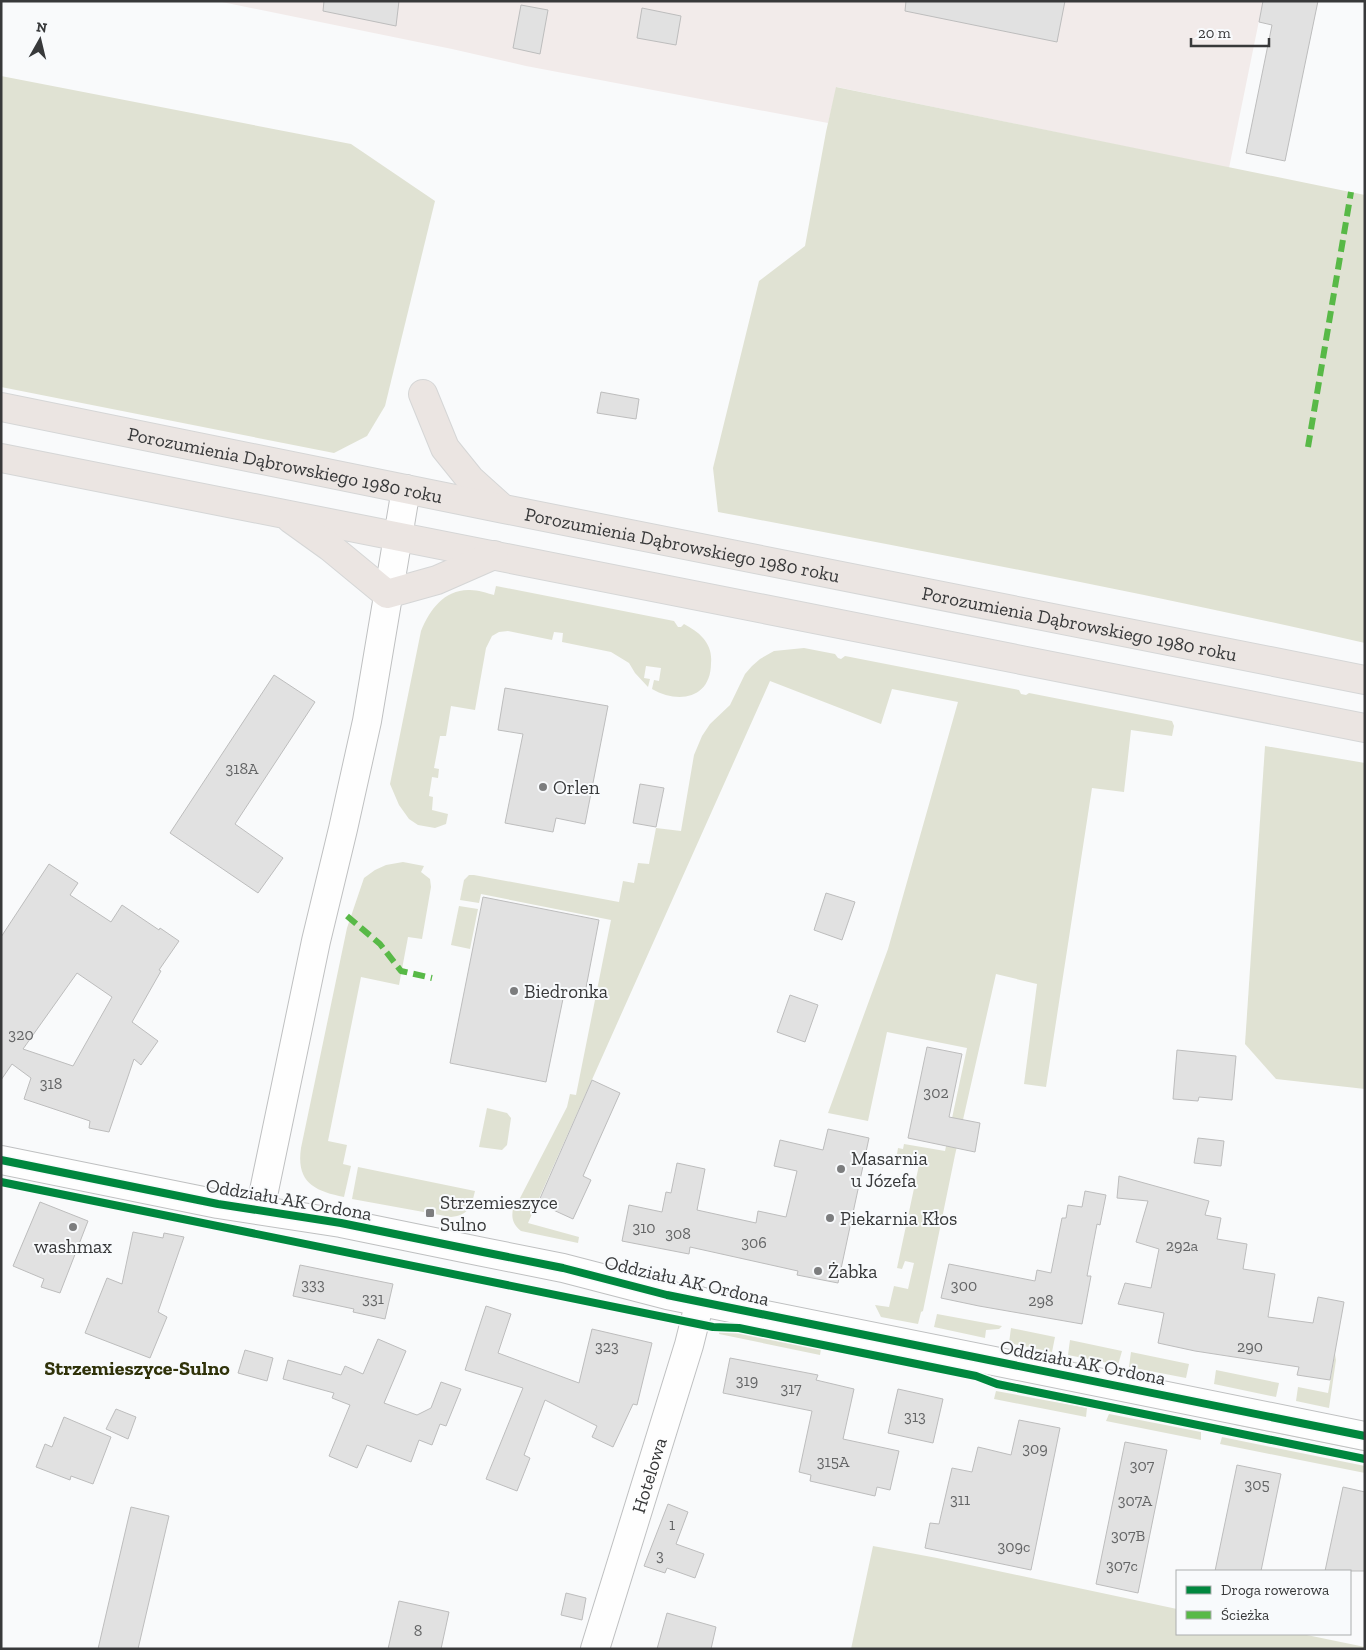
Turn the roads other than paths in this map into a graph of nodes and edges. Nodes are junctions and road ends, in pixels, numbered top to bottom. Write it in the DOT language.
graph roads {
  1 [pos="423,394"];
  2 [pos="1,408"];
  3 [pos="1,458"];
  4 [pos="406,488"];
  5 [pos="504,509"];
  6 [pos="281,513"];
  7 [pos="397,535"];
  8 [pos="494,555"];
  9 [pos="387,594"];
  10 [pos="1365,680"];
  11 [pos="1365,728"];
  12 [pos="1,1160"];
  13 [pos="260,1210"];
  14 [pos="700,1301"];
  15 [pos="1365,1436"];
  16 [pos="595,1649"];
  1 -- 5 [label="main road"];
  2 -- 4 [label="main road, Porozumienia Dąbrowskiego 1980 roku"];
  3 -- 6 [label="main road"];
  4 -- 5 [label="main road, Porozumienia Dąbrowskiego 1980 roku"];
  4 -- 7 [label="street"];
  5 -- 10 [label="main road, Porozumienia Dąbrowskiego 1980 roku"];
  6 -- 7 [label="main road"];
  6 -- 9 [label="main road"];
  7 -- 8 [label="main road"];
  7 -- 9 [label="street"];
  8 -- 9 [label="main road"];
  8 -- 11 [label="main road"];
  9 -- 13 [label="street"];
  12 -- 13 [label="street, Oddziału AK Ordona"];
  13 -- 14 [label="street, Oddziału AK Ordona"];
  14 -- 15 [label="street, Oddziału AK Ordona"];
  14 -- 16 [label="street, Hotelowa"];
}
